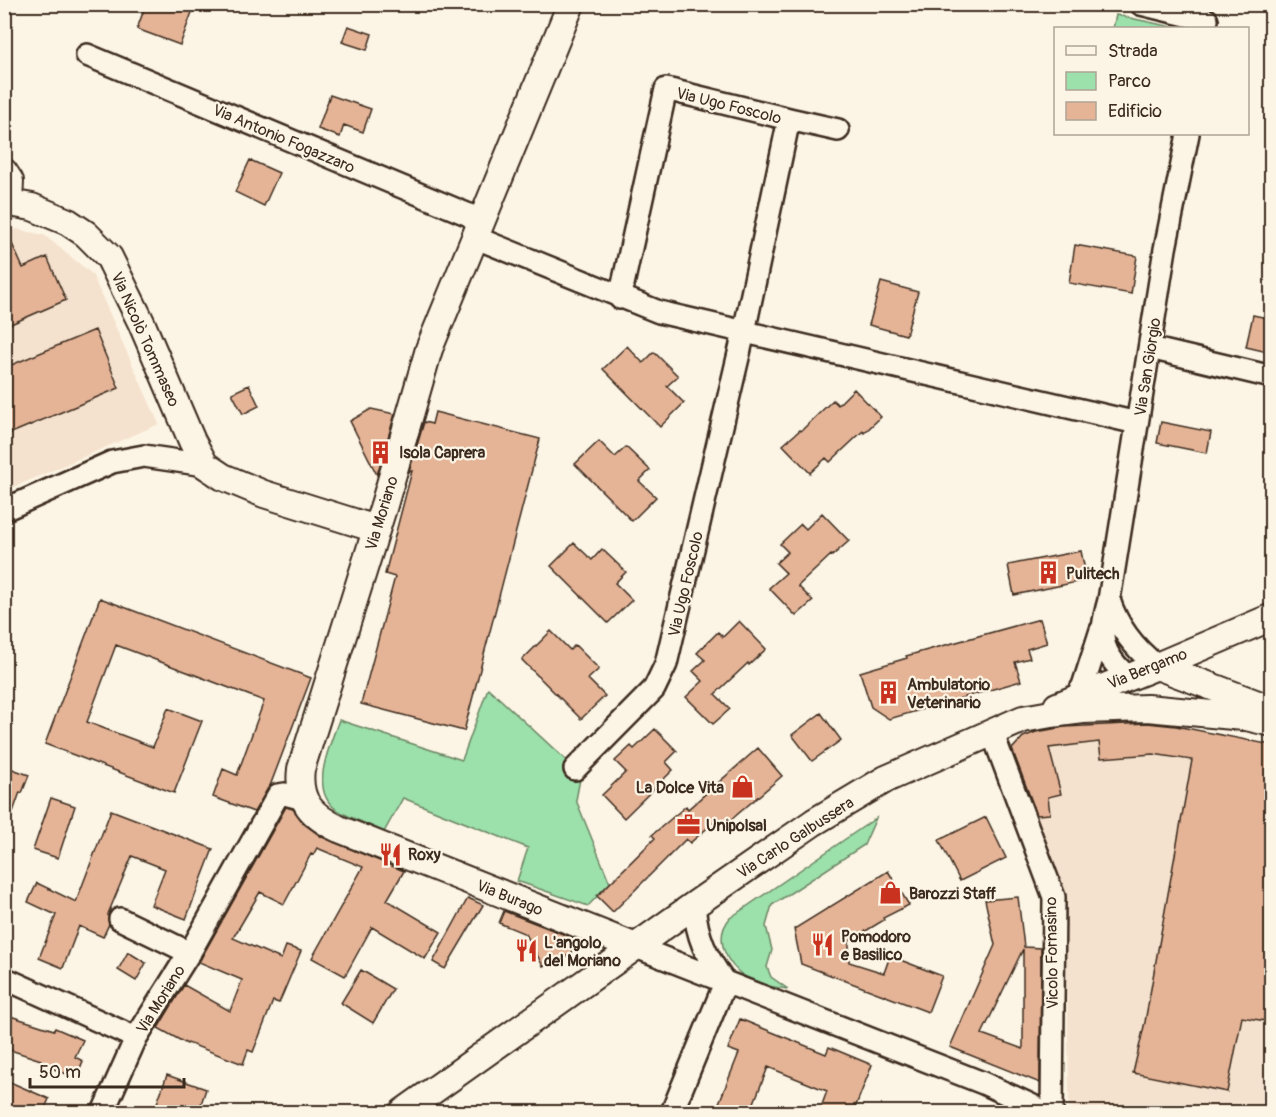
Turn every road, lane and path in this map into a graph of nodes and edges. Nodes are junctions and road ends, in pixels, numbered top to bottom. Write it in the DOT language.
graph roads {
  1 [pos="571,4"];
  2 [pos="1141,4"];
  3 [pos="1207,18"];
  4 [pos="87,56"];
  5 [pos="789,119"];
  6 [pos="838,130"];
  7 [pos="1188,135"];
  8 [pos="4,172"];
  9 [pos="7,202"];
  10 [pos="477,230"];
  11 [pos="620,298"];
  12 [pos="744,332"];
  13 [pos="1150,348"];
  14 [pos="1272,377"];
  15 [pos="1137,423"];
  16 [pos="205,465"];
  17 [pos="4,510"];
  18 [pos="378,524"];
  19 [pos="1109,600"];
  20 [pos="1272,617"];
  21 [pos="1102,623"];
  22 [pos="1157,666"];
  23 [pos="1128,676"];
  24 [pos="1074,698"];
  25 [pos="1272,710"];
  26 [pos="1244,717"];
  27 [pos="1023,719"];
  28 [pos="1272,723"];
  29 [pos="993,732"];
  30 [pos="574,769"];
  31 [pos="304,799"];
  32 [pos="694,905"];
  33 [pos="120,919"];
  34 [pos="636,947"];
  35 [pos="189,952"];
  36 [pos="4,978"];
  37 [pos="725,983"];
  38 [pos="136,1038"];
  39 [pos="103,1113"];
  40 [pos="403,1113"];
  41 [pos="672,1113"];
  42 [pos="1042,1113"];
  43 [pos="1052,1113"];
  1 -- 10 [label="street, Via Moriano"];
  2 -- 3 [label="street"];
  4 -- 10 [label="street, Via Antonio Fogazzaro"];
  5 -- 6 [label="street"];
  5 -- 11 [label="street, Via Ugo Foscolo"];
  5 -- 12 [label="street, Via Ugo Foscolo"];
  7 -- 13 [label="street, Via San Giorgio"];
  8 -- 9 [label="street"];
  9 -- 16 [label="street, Via Nicolò Tommaseo"];
  10 -- 11 [label="street"];
  10 -- 18 [label="street, Via Moriano"];
  11 -- 12 [label="street"];
  12 -- 15 [label="street"];
  12 -- 30 [label="street, Via Ugo Foscolo"];
  13 -- 14 [label="street"];
  13 -- 15 [label="street, Via San Giorgio"];
  15 -- 19 [label="street, Via San Giorgio"];
  16 -- 17 [label="street"];
  16 -- 18 [label="street"];
  18 -- 31 [label="street, Via Moriano"];
  19 -- 21 [label="street, Via San Giorgio"];
  19 -- 22 [label="street"];
  20 -- 22 [label="street, Via Bergamo"];
  21 -- 23 [label="street, Via San Giorgio"];
  21 -- 24 [label="street, Via San Giorgio"];
  22 -- 23 [label="street, Via Bergamo"];
  22 -- 25 [label="street"];
  23 -- 24 [label="street, Via Bergamo"];
  23 -- 26 [label="street, Via Carlo Galbussera"];
  24 -- 27 [label="street, Via Bergamo"];
  26 -- 27 [label="street, Via Carlo Galbussera"];
  26 -- 28 [label="street, Via Carlo Galbussera"];
  27 -- 29 [label="street, Via Carlo Galbussera"];
  29 -- 32 [label="street, Via Carlo Galbussera"];
  29 -- 43 [label="street, Vicolo Fornasino"];
  31 -- 34 [label="street, Via Burago"];
  31 -- 35 [label="street, Via Moriano"];
  32 -- 34 [label="street, Via Carlo Galbussera"];
  32 -- 37 [label="street"];
  33 -- 35 [label="street, Via Moriano"];
  34 -- 37 [label="street, Via Burago"];
  34 -- 40 [label="street, Via Carlo Galbussera"];
  35 -- 38 [label="street, Via Moriano"];
  36 -- 38 [label="street"];
  37 -- 41 [label="street"];
  37 -- 42 [label="street, Via Burago"];
  38 -- 39 [label="street, Via Moriano"];
}
